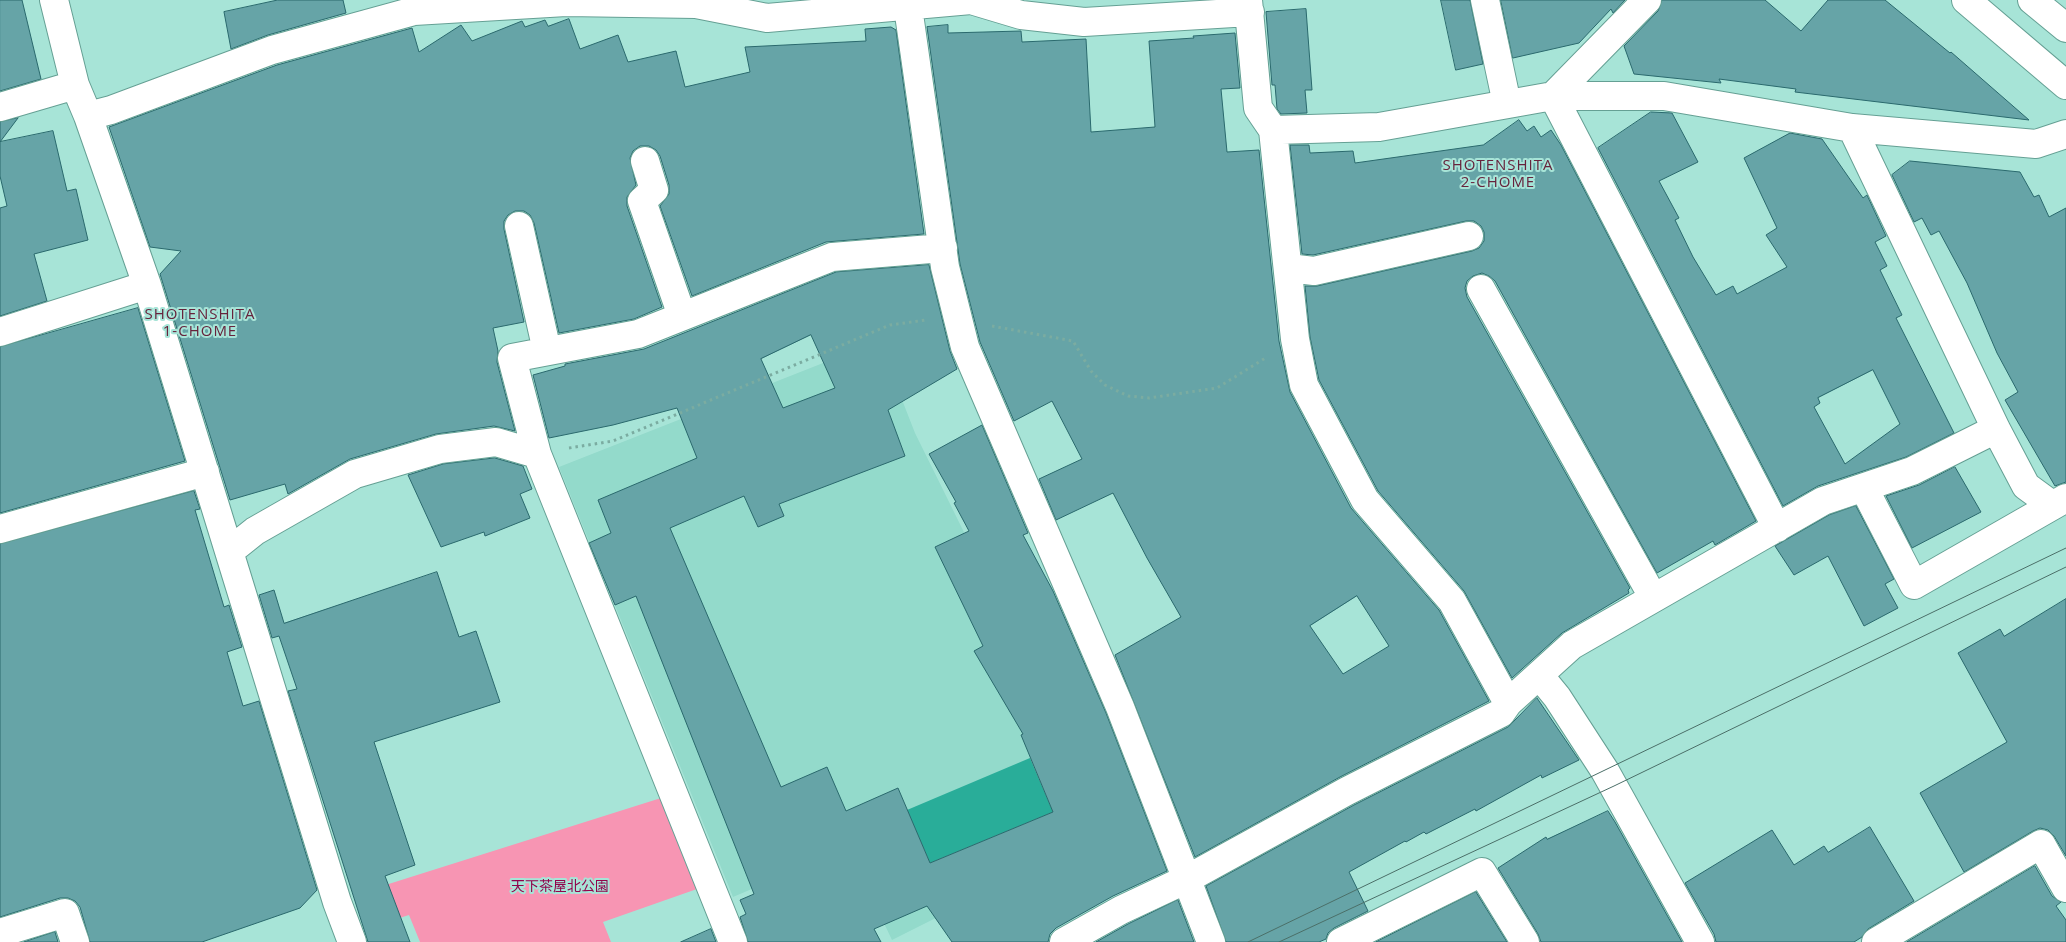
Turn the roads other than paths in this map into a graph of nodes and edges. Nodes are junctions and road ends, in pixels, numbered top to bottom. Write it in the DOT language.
graph roads {
  1 [pos="54,0"];
  2 [pos="971,0"];
  3 [pos="1485,0"];
  4 [pos="1646,0"];
  5 [pos="1966,0"];
  6 [pos="2032,0"];
  7 [pos="567,1"];
  8 [pos="1249,6"];
  9 [pos="908,7"];
  10 [pos="2063,25"];
  11 [pos="75,85"];
  12 [pos="2066,85"];
  13 [pos="1553,96"];
  14 [pos="1507,104"];
  15 [pos="0,107"];
  16 [pos="88,116"];
  17 [pos="1852,128"];
  18 [pos="1273,130"];
  19 [pos="2066,134"];
  20 [pos="645,161"];
  21 [pos="519,226"];
  22 [pos="1469,236"];
  23 [pos="943,248"];
  24 [pos="1288,268"];
  25 [pos="147,285"];
  26 [pos="1481,289"];
  27 [pos="682,316"];
  28 [pos="0,332"];
  29 [pos="547,351"];
  30 [pos="1996,430"];
  31 [pos="537,454"];
  32 [pos="206,472"];
  33 [pos="1864,488"];
  34 [pos="2059,501"];
  35 [pos="1776,528"];
  36 [pos="0,529"];
  37 [pos="230,551"];
  38 [pos="1653,598"];
  39 [pos="1539,676"];
  40 [pos="1508,703"];
  41 [pos="1187,879"];
  42 [pos="2066,888"];
  43 [pos="0,933"];
  44 [pos="1344,941"];
  45 [pos="75,942"];
  46 [pos="352,942"];
  47 [pos="733,942"];
  48 [pos="1064,942"];
  49 [pos="1211,942"];
  50 [pos="1524,942"];
  51 [pos="1700,942"];
  52 [pos="1876,942"];
  1 -- 11 [label="street"];
  2 -- 8 [label="street"];
  2 -- 9 [label="street"];
  3 -- 14 [label="street"];
  4 -- 13 [label="street"];
  5 -- 12 [label="street"];
  6 -- 10 [label="street"];
  7 -- 9 [label="street"];
  7 -- 16 [label="street"];
  8 -- 18 [label="street"];
  9 -- 23 [label="street"];
  11 -- 15 [label="street"];
  11 -- 16 [label="street"];
  13 -- 14 [label="street"];
  13 -- 17 [label="street"];
  13 -- 35 [label="street"];
  14 -- 18 [label="street"];
  16 -- 25 [label="street"];
  17 -- 19 [label="street"];
  17 -- 30 [label="street"];
  18 -- 24 [label="street"];
  20 -- 27 [label="street"];
  21 -- 29 [label="street"];
  22 -- 24 [label="street"];
  23 -- 27 [label="street"];
  23 -- 41 [label="street"];
  24 -- 40 [label="street"];
  25 -- 28 [label="street"];
  25 -- 32 [label="street"];
  26 -- 38 [label="street"];
  27 -- 29 [label="street"];
  29 -- 31 [label="street"];
  30 -- 33 [label="street"];
  30 -- 34 [label="street"];
  31 -- 37 [label="street"];
  31 -- 47 [label="street"];
  32 -- 36 [label="street"];
  32 -- 37 [label="street"];
  33 -- 34 [label="street"];
  33 -- 35 [label="street"];
  35 -- 38 [label="street"];
  37 -- 46 [label="street"];
  38 -- 39 [label="street"];
  39 -- 40 [label="street"];
  39 -- 51 [label="street"];
  40 -- 41 [label="street"];
  41 -- 48 [label="street"];
  41 -- 49 [label="street"];
  42 -- 52 [label="street"];
  43 -- 45 [label="street"];
  44 -- 50 [label="street"];
}
